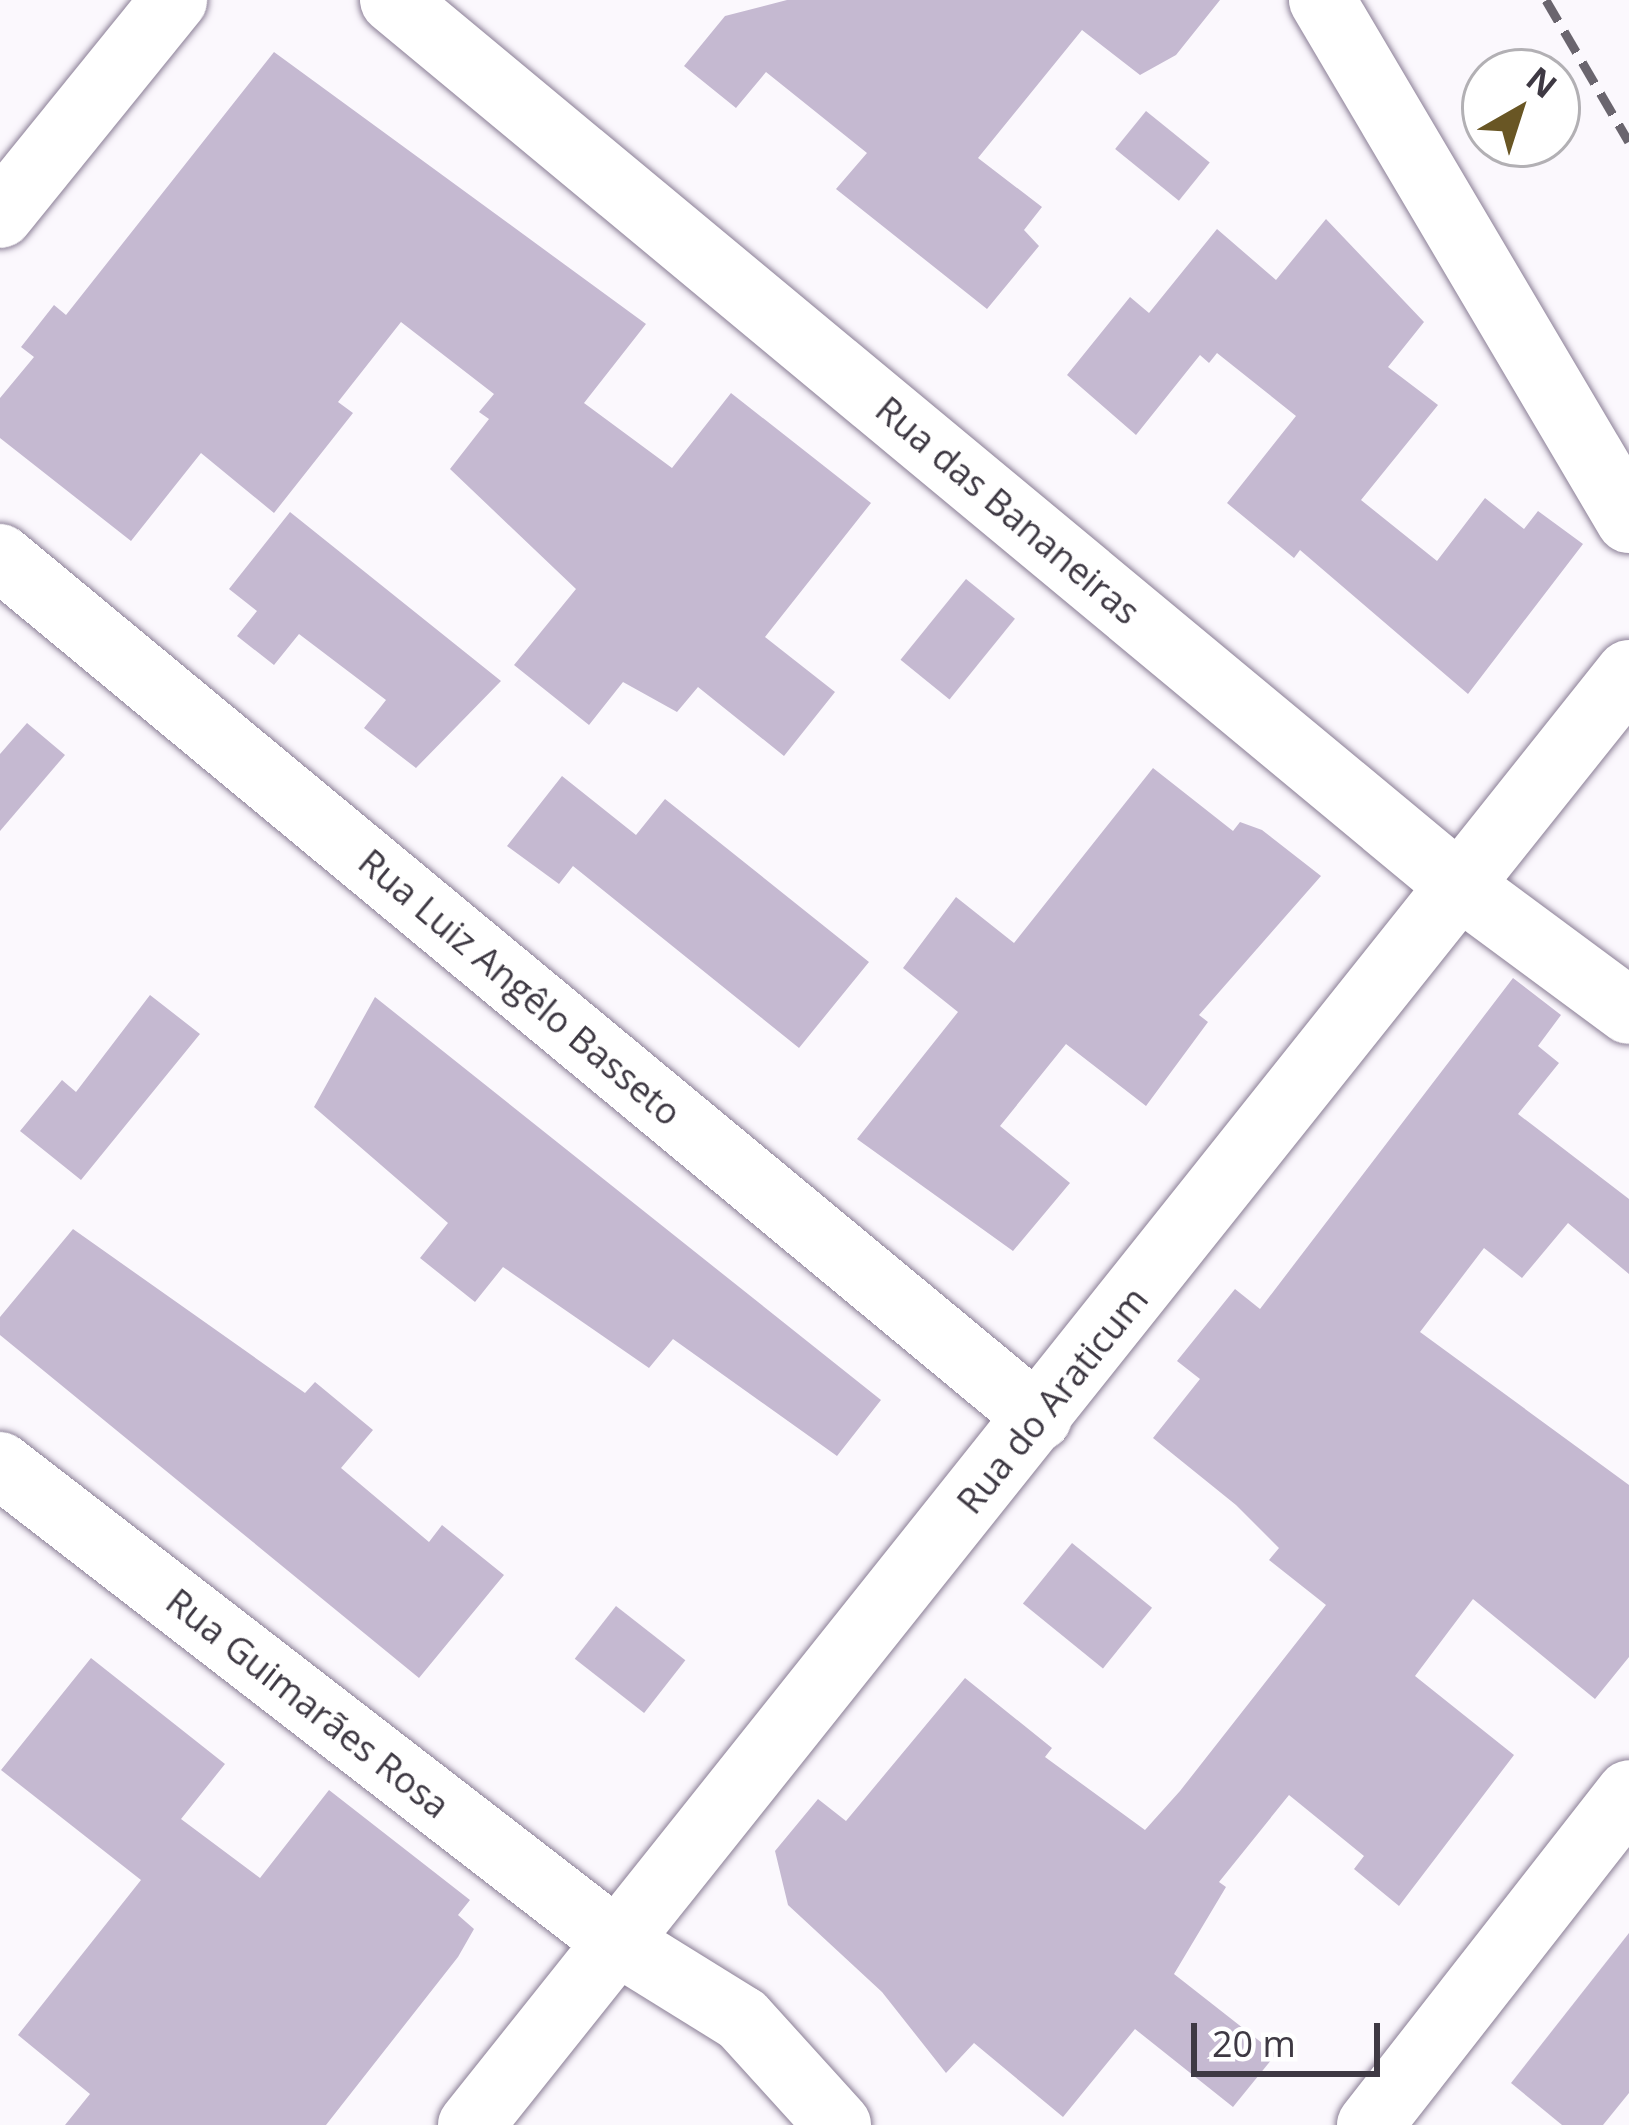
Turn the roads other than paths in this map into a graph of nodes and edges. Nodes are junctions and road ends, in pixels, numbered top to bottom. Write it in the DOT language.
graph roads {
  1 [pos="174,0"];
  2 [pos="394,0"];
  3 [pos="1322,0"];
  4 [pos="3,205"];
  5 [pos="1629,520"];
  6 [pos="0,557"];
  7 [pos="1629,673"];
  8 [pos="1460,886"];
  9 [pos="1629,1011"];
  10 [pos="1039,1418"];
  11 [pos="0,1465"];
  12 [pos="1629,1793"];
  13 [pos="616,1941"];
  14 [pos="471,2125"];
  15 [pos="838,2125"];
  16 [pos="1370,2125"];
  1 -- 4 [label="street"];
  2 -- 8 [label="street, Rua das Bananeiras"];
  3 -- 5 [label="street"];
  6 -- 10 [label="street, Rua Luiz Angêlo Basseto"];
  7 -- 8 [label="street, Rua do Araticum"];
  8 -- 9 [label="street, Rua das Bananeiras"];
  8 -- 10 [label="street, Rua do Araticum"];
  10 -- 13 [label="street, Rua do Araticum"];
  11 -- 13 [label="street, Rua Guimarães Rosa"];
  12 -- 16 [label="street"];
  13 -- 14 [label="street, Rua do Araticum"];
  13 -- 15 [label="street, Rua Guimarães Rosa"];
}
